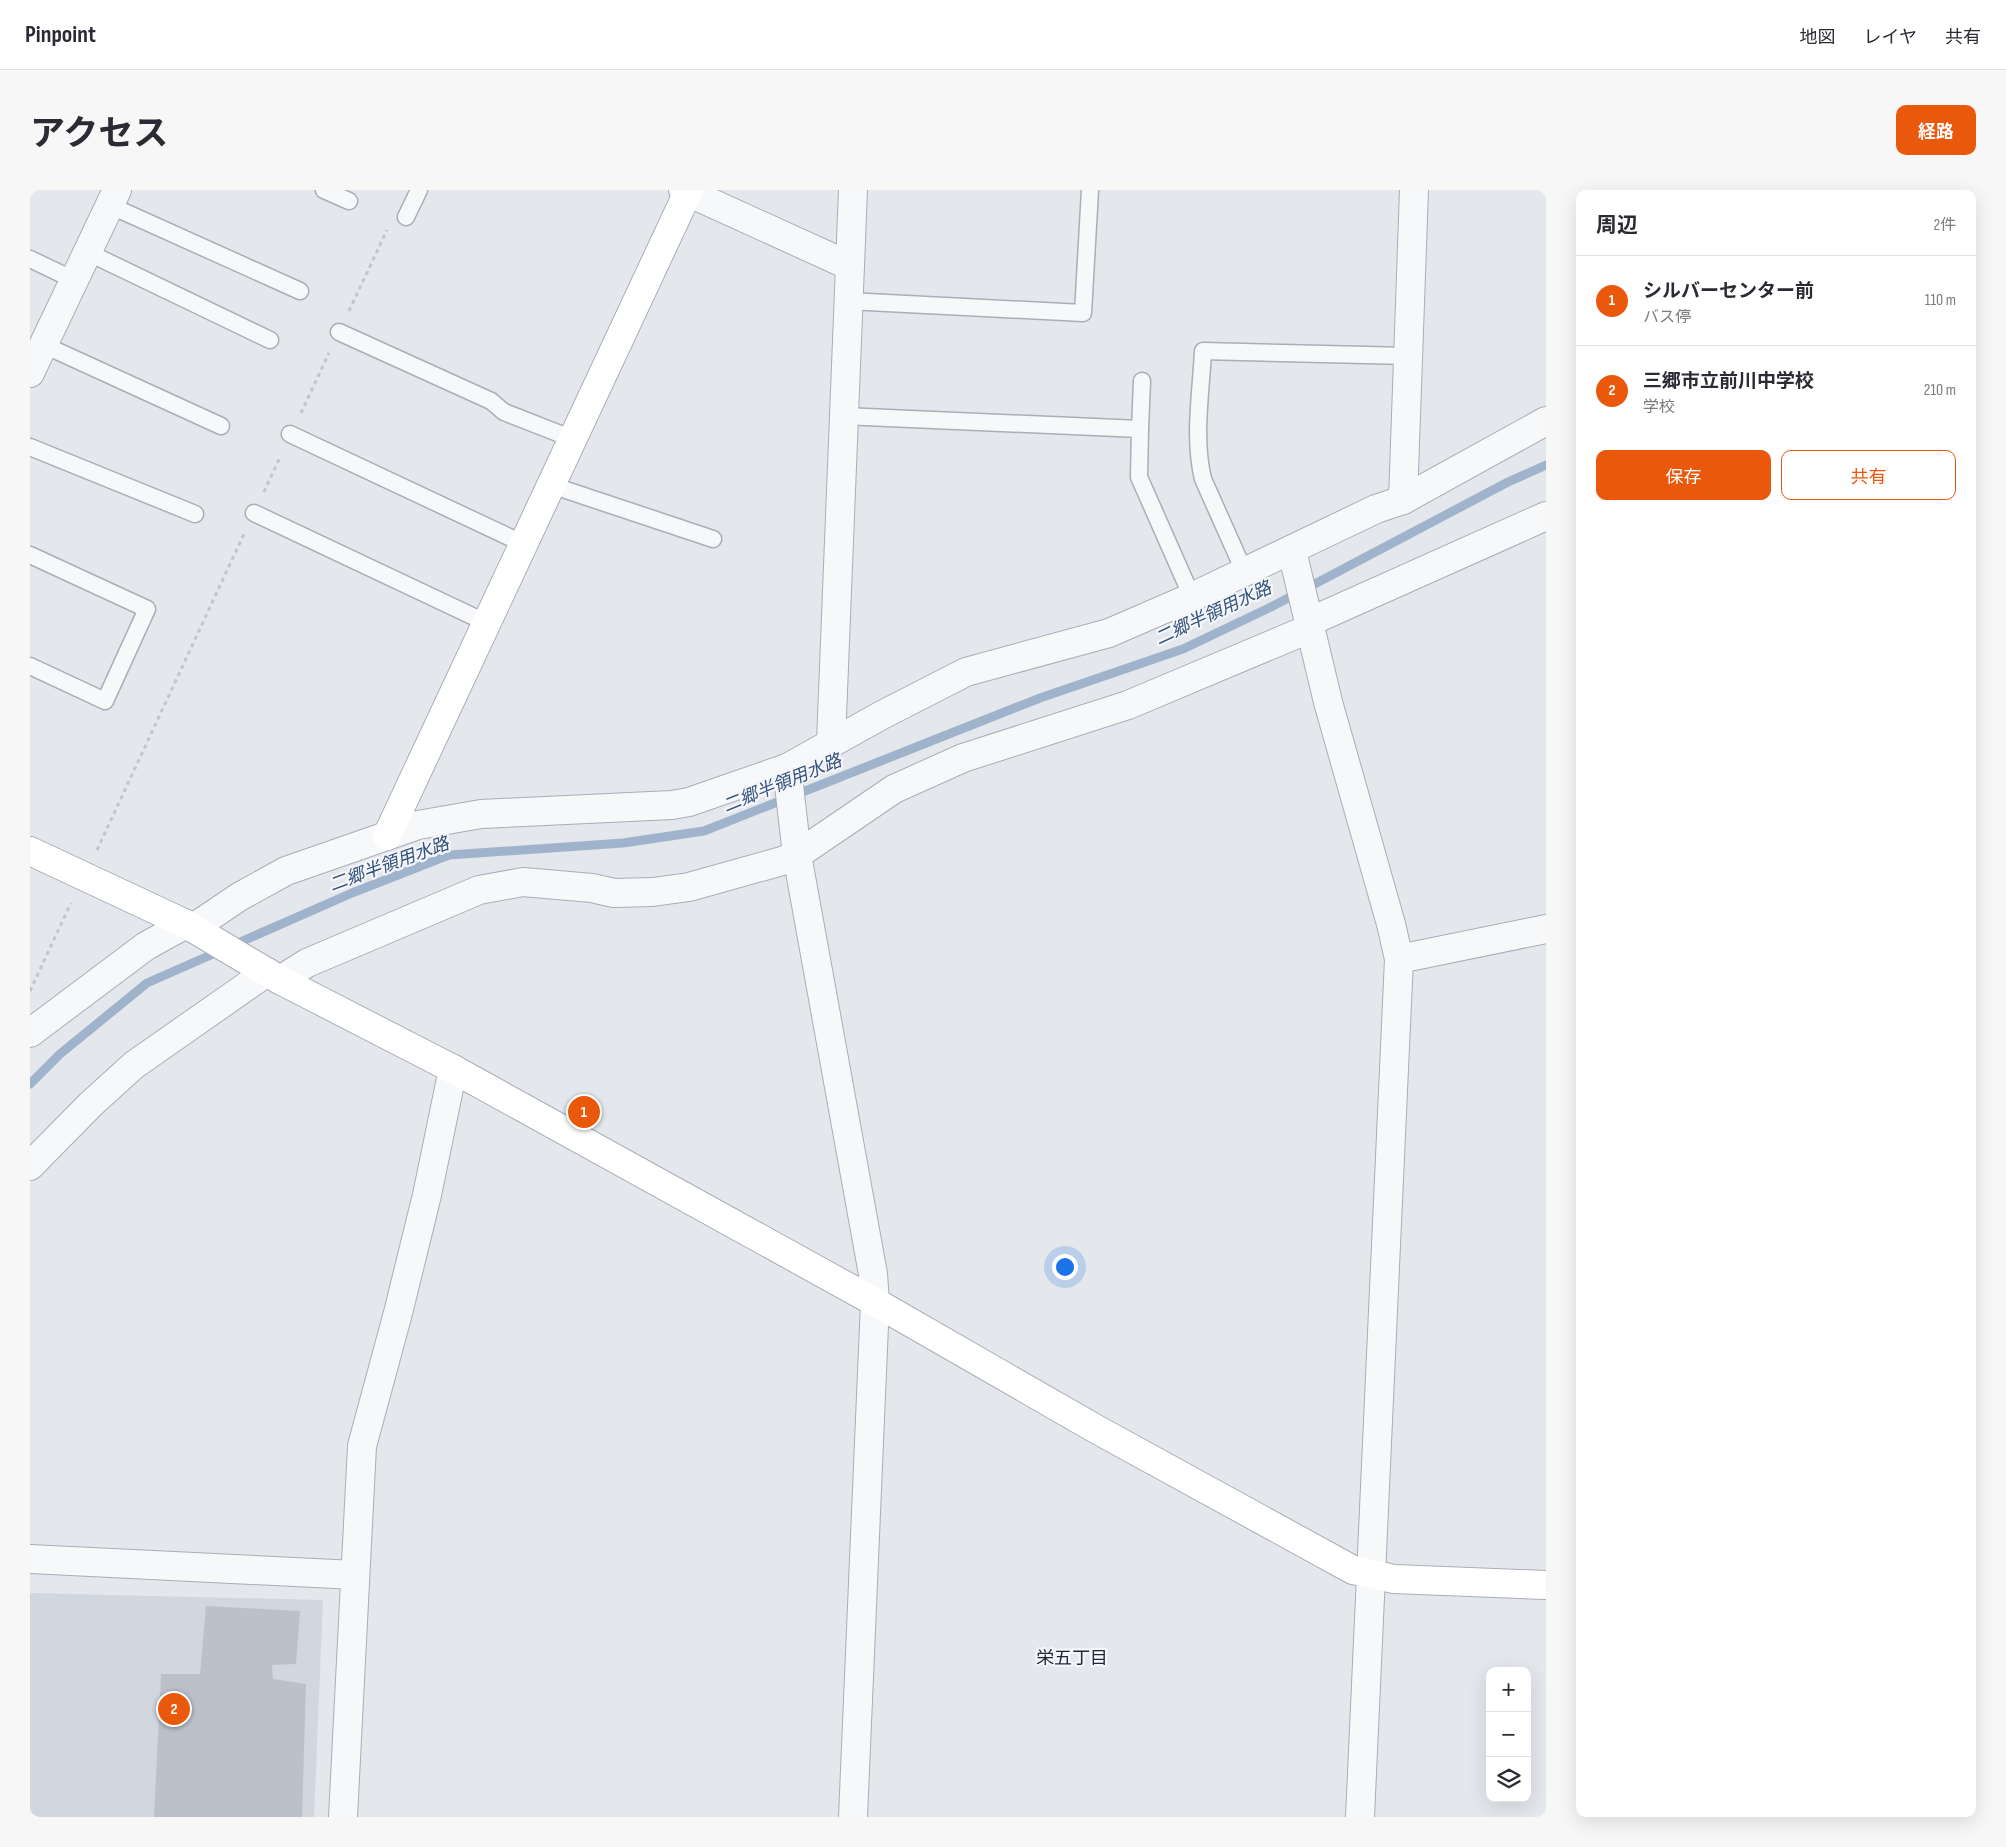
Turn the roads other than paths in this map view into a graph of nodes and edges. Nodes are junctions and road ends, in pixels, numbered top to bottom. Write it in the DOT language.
graph roads {
  1 [pos="324,190"];
  2 [pos="419,190"];
  3 [pos="853,190"];
  4 [pos="1090,190"];
  5 [pos="1414,190"];
  6 [pos="687,191"];
  7 [pos="110,195"];
  8 [pos="349,201"];
  9 [pos="406,217"];
  10 [pos="88,252"];
  11 [pos="30,259"];
  12 [pos="850,266"];
  13 [pos="74,280"];
  14 [pos="300,291"];
  15 [pos="848,301"];
  16 [pos="339,332"];
  17 [pos="270,340"];
  18 [pos="1408,356"];
  19 [pos="34,361"];
  20 [pos="1142,381"];
  21 [pos="843,416"];
  22 [pos="1546,421"];
  23 [pos="221,426"];
  24 [pos="1140,429"];
  25 [pos="290,434"];
  26 [pos="573,439"];
  27 [pos="30,447"];
  28 [pos="551,485"];
  29 [pos="1403,500"];
  30 [pos="254,513"];
  31 [pos="195,514"];
  32 [pos="1546,516"];
  33 [pos="713,539"];
  34 [pos="524,544"];
  35 [pos="1292,551"];
  36 [pos="30,555"];
  37 [pos="1244,571"];
  38 [pos="1192,597"];
  39 [pos="487,623"];
  40 [pos="1309,623"];
  41 [pos="30,666"];
  42 [pos="831,742"];
  43 [pos="786,768"];
  44 [pos="387,836"];
  45 [pos="30,851"];
  46 [pos="797,855"];
  47 [pos="1546,929"];
  48 [pos="196,930"];
  49 [pos="1399,959"];
  50 [pos="268,973"];
  51 [pos="30,1033"];
  52 [pos="453,1069"];
  53 [pos="30,1166"];
  54 [pos="876,1302"];
  55 [pos="30,1559"];
  56 [pos="1371,1574"];
  57 [pos="355,1575"];
  58 [pos="1546,1585"];
  59 [pos="343,1817"];
  60 [pos="852,1817"];
  61 [pos="1360,1817"];
  1 -- 8 [label="lane"];
  2 -- 9 [label="lane"];
  3 -- 12 [label="street"];
  4 -- 15 [label="lane"];
  5 -- 18 [label="street"];
  6 -- 12 [label="street"];
  6 -- 26 [label="street"];
  7 -- 10 [label="street"];
  7 -- 14 [label="lane"];
  10 -- 13 [label="street"];
  10 -- 17 [label="lane"];
  11 -- 13 [label="lane"];
  12 -- 15 [label="street"];
  13 -- 19 [label="street"];
  15 -- 21 [label="street"];
  16 -- 26 [label="lane"];
  18 -- 29 [label="street"];
  18 -- 37 [label="lane"];
  19 -- 23 [label="lane"];
  20 -- 24 [label="lane"];
  21 -- 24 [label="lane"];
  21 -- 42 [label="street"];
  22 -- 29 [label="street"];
  24 -- 38 [label="lane"];
  25 -- 34 [label="lane"];
  26 -- 28 [label="street"];
  27 -- 31 [label="lane"];
  28 -- 33 [label="lane"];
  28 -- 34 [label="street"];
  29 -- 35 [label="street"];
  30 -- 39 [label="lane"];
  32 -- 40 [label="street"];
  34 -- 39 [label="street"];
  35 -- 37 [label="street"];
  35 -- 40 [label="street"];
  36 -- 41 [label="lane"];
  37 -- 38 [label="street"];
  38 -- 42 [label="street"];
  39 -- 44 [label="street"];
  40 -- 46 [label="street"];
  40 -- 49 [label="street"];
  42 -- 43 [label="street"];
  43 -- 44 [label="street"];
  43 -- 46 [label="street"];
  44 -- 48 [label="street"];
  45 -- 48 [label="street"];
  46 -- 50 [label="street"];
  46 -- 54 [label="street"];
  47 -- 49 [label="street"];
  48 -- 50 [label="street"];
  48 -- 51 [label="street"];
  49 -- 56 [label="street"];
  50 -- 52 [label="street"];
  50 -- 53 [label="street"];
  52 -- 54 [label="street"];
  52 -- 57 [label="street"];
  54 -- 56 [label="street"];
  54 -- 60 [label="street"];
  55 -- 57 [label="street"];
  56 -- 58 [label="street"];
  56 -- 61 [label="street"];
  57 -- 59 [label="street"];
}
